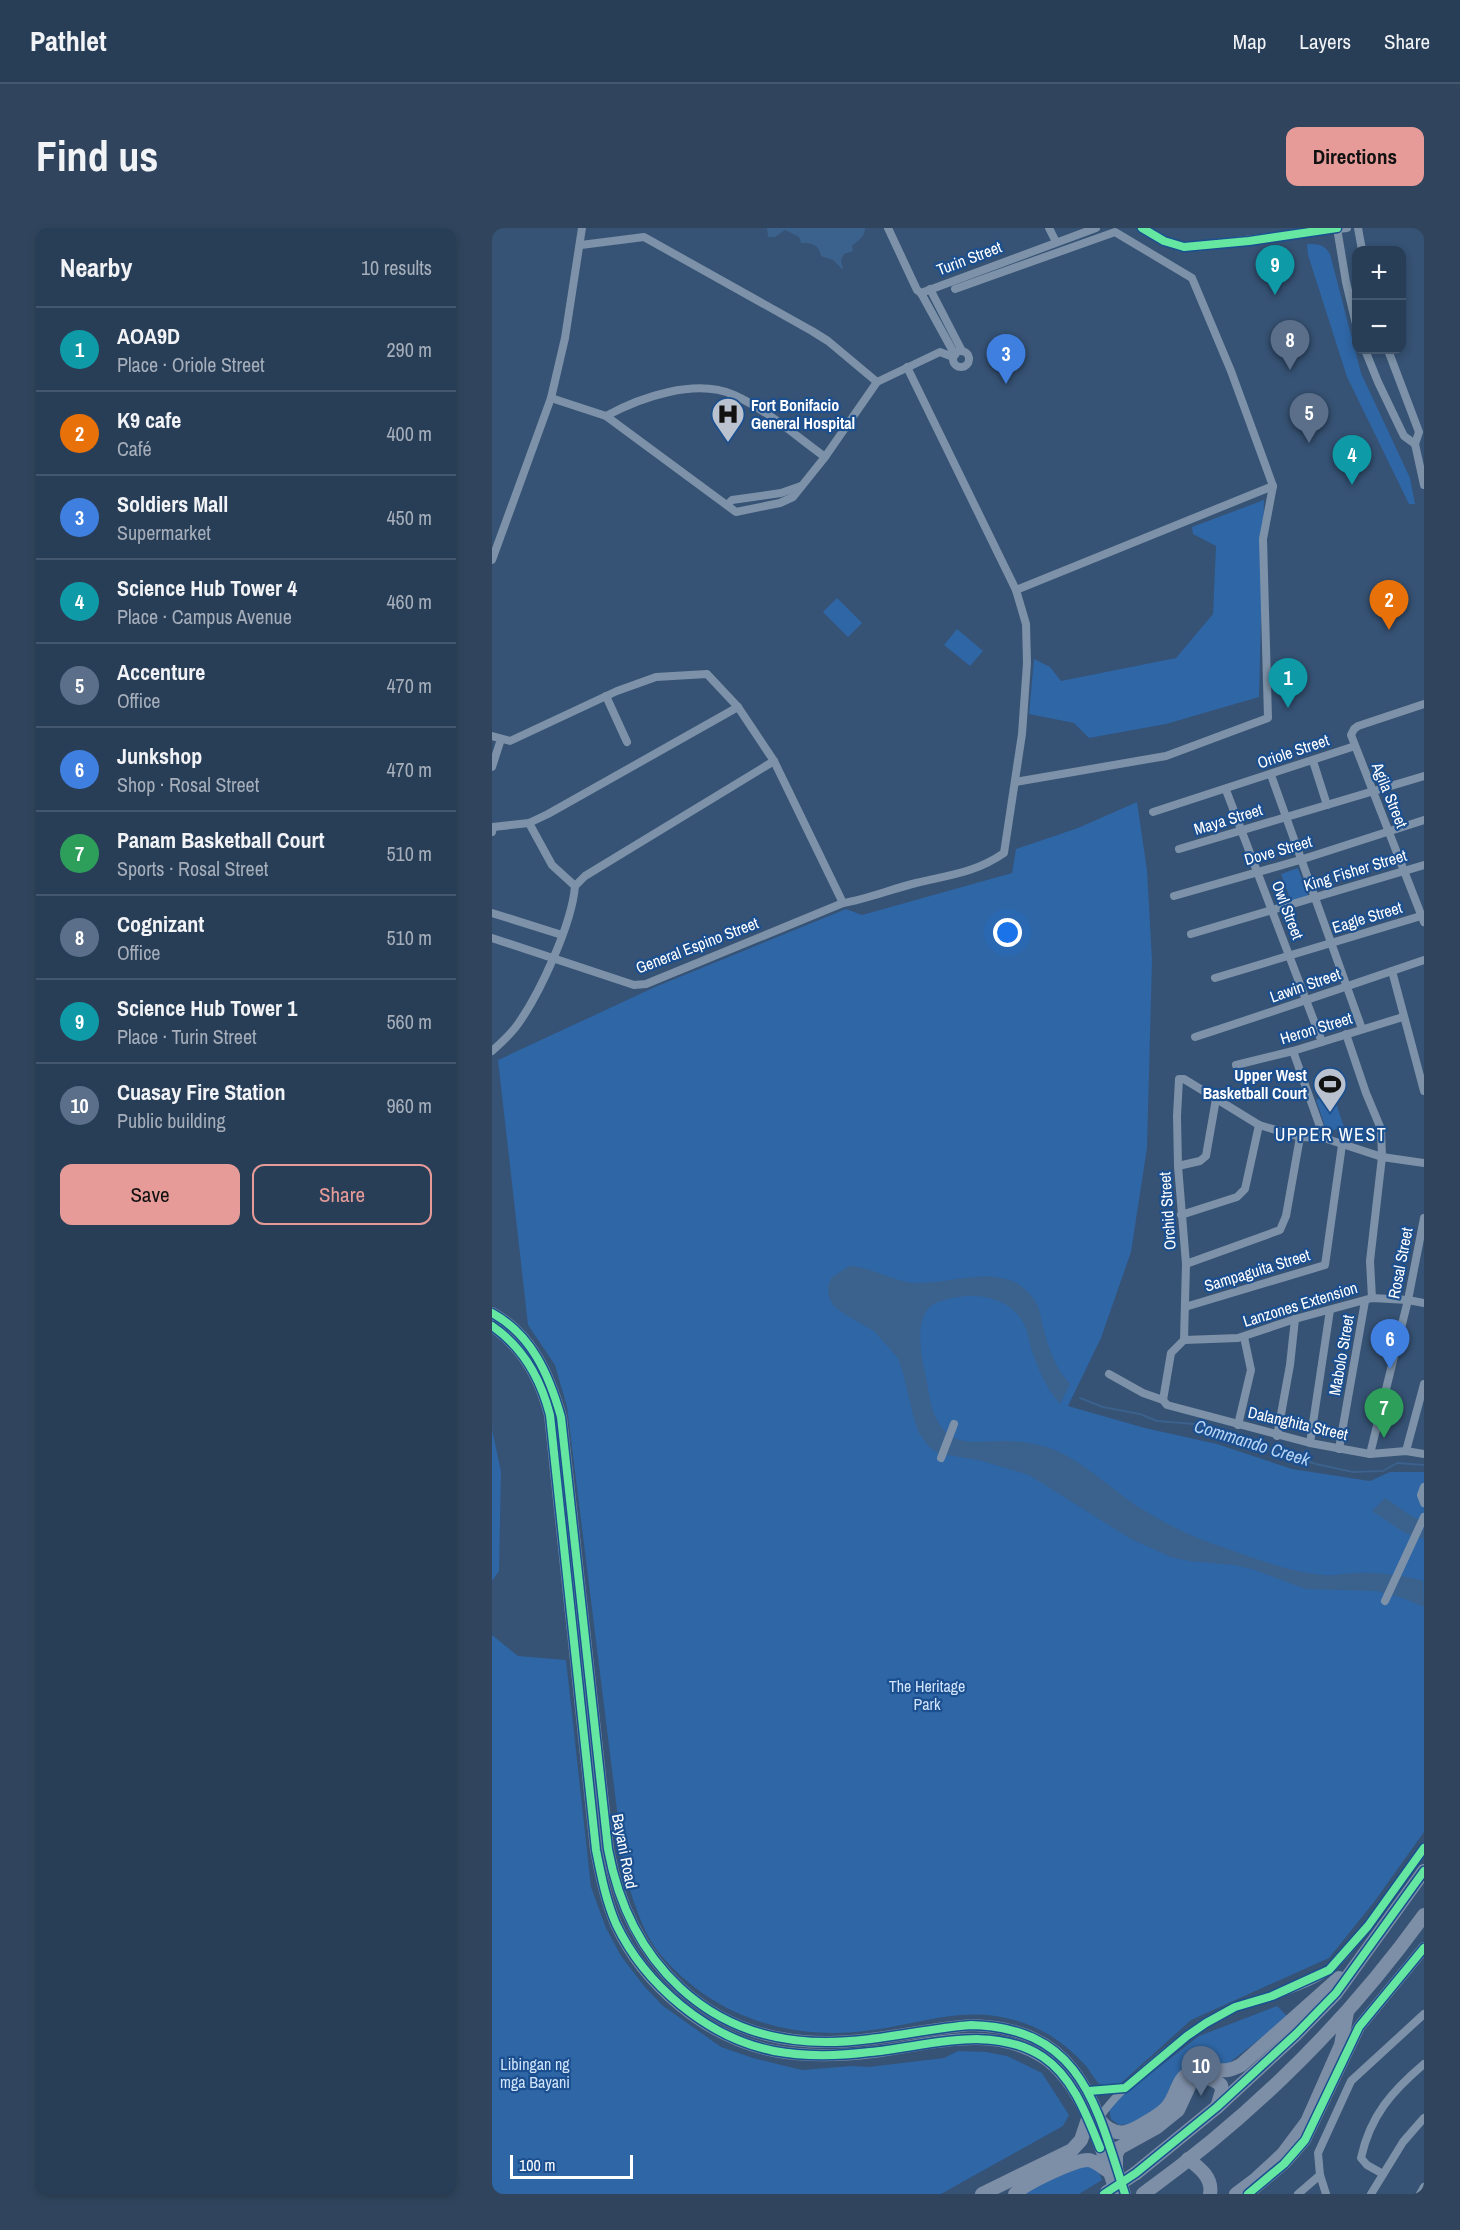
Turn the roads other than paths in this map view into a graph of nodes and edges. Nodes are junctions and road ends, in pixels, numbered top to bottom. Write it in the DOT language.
graph roads {
  1 [pos="582,228"];
  2 [pos="888,228"];
  3 [pos="1049,228"];
  4 [pos="1096,228"];
  5 [pos="1142,228"];
  6 [pos="1347,228"];
  7 [pos="1358,228"];
  8 [pos="1337,229"];
  9 [pos="1056,242"];
  10 [pos="581,245"];
  11 [pos="1361,246"];
  12 [pos="930,289"];
  13 [pos="955,289"];
  14 [pos="921,293"];
  15 [pos="1352,307"];
  16 [pos="957,354"];
  17 [pos="1367,354"];
  18 [pos="1390,354"];
  19 [pos="907,367"];
  20 [pos="877,382"];
  21 [pos="551,398"];
  22 [pos="606,416"];
  23 [pos="1415,444"];
  24 [pos="825,457"];
  25 [pos="1424,485"];
  26 [pos="1274,486"];
  27 [pos="492,560"];
  28 [pos="1016,590"];
  29 [pos="606,696"];
  30 [pos="1424,704"];
  31 [pos="738,707"];
  32 [pos="492,736"];
  33 [pos="501,739"];
  34 [pos="627,742"];
  35 [pos="1355,746"];
  36 [pos="774,760"];
  37 [pos="1313,761"];
  38 [pos="492,767"];
  39 [pos="1270,775"];
  40 [pos="1424,776"];
  41 [pos="1015,782"];
  42 [pos="1226,790"];
  43 [pos="1372,792"];
  44 [pos="1328,805"];
  45 [pos="1153,812"];
  46 [pos="1285,817"];
  47 [pos="1424,820"];
  48 [pos="529,824"];
  49 [pos="1241,830"];
  50 [pos="492,832"];
  51 [pos="1389,832"];
  52 [pos="1179,849"];
  53 [pos="1300,860"];
  54 [pos="1424,865"];
  55 [pos="1257,871"];
  56 [pos="1404,871"];
  57 [pos="575,886"];
  58 [pos="1174,896"];
  59 [pos="1314,898"];
  60 [pos="843,903"];
  61 [pos="1272,911"];
  62 [pos="492,913"];
  63 [pos="1423,918"];
  64 [pos="1191,934"];
  65 [pos="562,935"];
  66 [pos="492,938"];
  67 [pos="1331,944"];
  68 [pos="1289,956"];
  69 [pos="552,958"];
  70 [pos="1424,960"];
  71 [pos="1392,971"];
  72 [pos="1215,978"];
  73 [pos="1346,986"];
  74 [pos="1306,1002"];
  75 [pos="1403,1017"];
  76 [pos="1362,1029"];
  77 [pos="1346,1034"];
  78 [pos="1196,1036"];
  79 [pos="1322,1042"];
  80 [pos="492,1051"];
  81 [pos="1293,1051"];
  82 [pos="1236,1065"];
  83 [pos="1424,1091"];
  84 [pos="1216,1099"];
  85 [pos="1259,1125"];
  86 [pos="1300,1137"];
  87 [pos="1324,1138"];
  88 [pos="1342,1145"];
  89 [pos="1382,1157"];
  90 [pos="1424,1164"];
  91 [pos="1178,1166"];
  92 [pos="1181,1215"];
  93 [pos="1424,1218"];
  94 [pos="1186,1264"];
  95 [pos="1368,1300"];
  96 [pos="1408,1300"];
  97 [pos="1424,1303"];
  98 [pos="1185,1307"];
  99 [pos="1330,1310"];
  100 [pos="492,1313"];
  101 [pos="1295,1319"];
  102 [pos="492,1326"];
  103 [pos="1244,1337"];
  104 [pos="1184,1340"];
  105 [pos="1109,1374"];
  106 [pos="1424,1384"];
  107 [pos="1165,1402"];
  108 [pos="954,1424"];
  109 [pos="1238,1425"];
  110 [pos="1277,1436"];
  111 [pos="558,1437"];
  112 [pos="1310,1443"];
  113 [pos="1339,1449"];
  114 [pos="1406,1451"];
  115 [pos="1370,1454"];
  116 [pos="1424,1454"];
  117 [pos="941,1458"];
  118 [pos="1424,1487"];
  119 [pos="1424,1503"];
  120 [pos="1424,1517"];
  121 [pos="1385,1601"];
  122 [pos="1424,1848"];
  123 [pos="1424,1871"];
  124 [pos="1424,1915"];
  125 [pos="1424,1948"];
  126 [pos="1366,1952"];
  127 [pos="670,1978"];
  128 [pos="660,1987"];
  129 [pos="1347,2012"];
  130 [pos="1316,2014"];
  131 [pos="1424,2014"];
  132 [pos="1331,2029"];
  133 [pos="797,2039"];
  134 [pos="795,2054"];
  135 [pos="1424,2064"];
  136 [pos="1125,2088"];
  137 [pos="1089,2091"];
  138 [pos="1217,2107"];
  139 [pos="1424,2118"];
  140 [pos="1096,2120"];
  141 [pos="1188,2159"];
  142 [pos="1112,2169"];
  143 [pos="1383,2174"];
  144 [pos="1320,2175"];
  145 [pos="1424,2187"];
  146 [pos="1109,2193"];
  147 [pos="1145,2193"];
  148 [pos="982,2194"];
  149 [pos="1015,2194"];
  150 [pos="1125,2194"];
  151 [pos="1210,2194"];
  152 [pos="1236,2194"];
  153 [pos="1248,2194"];
  154 [pos="1298,2194"];
  155 [pos="1326,2194"];
  156 [pos="1371,2194"];
  157 [pos="1420,2194"];
  1 -- 10 [label="street"];
  2 -- 14 [label="street"];
  3 -- 9 [label="street"];
  4 -- 9 [label="street, Turin Street"];
  5 -- 8 [label="street"];
  6 -- 8 [label="street"];
  7 -- 11 [label="street"];
  8 -- 15 [label="street"];
  9 -- 12 [label="street, Turin Street"];
  10 -- 20 [label="street"];
  10 -- 21 [label="street"];
  12 -- 14 [label="street, Turin Street"];
  12 -- 16 [label="street"];
  13 -- 26 [label="street"];
  14 -- 16 [label="street"];
  16 -- 19 [label="street"];
  17 -- 23 [label="street"];
  18 -- 23 [label="street"];
  19 -- 20 [label="street"];
  19 -- 28 [label="street"];
  20 -- 24 [label="street"];
  21 -- 22 [label="street"];
  21 -- 27 [label="street"];
  22 -- 24 [label="street"];
  22 -- 24 [label="street"];
  23 -- 25 [label="street"];
  26 -- 28 [label="street"];
  26 -- 41 [label="street"];
  28 -- 41 [label="street"];
  29 -- 31 [label="street"];
  29 -- 33 [label="street"];
  29 -- 34 [label="street"];
  30 -- 35 [label="street, Oriole Street"];
  31 -- 36 [label="street"];
  31 -- 48 [label="street"];
  32 -- 33 [label="street"];
  33 -- 38 [label="street"];
  35 -- 37 [label="street, Oriole Street"];
  35 -- 43 [label="street, Agila Street"];
  36 -- 57 [label="street"];
  36 -- 60 [label="street"];
  37 -- 39 [label="street, Oriole Street"];
  37 -- 44 [label="street"];
  39 -- 42 [label="street, Oriole Street"];
  39 -- 46 [label="street, Maya Street"];
  40 -- 43 [label="street, Maya Street"];
  41 -- 60 [label="street, General Espino Street"];
  42 -- 45 [label="street, Oriole Street"];
  42 -- 49 [label="street, Owl Street"];
  43 -- 44 [label="street, Maya Street"];
  43 -- 51 [label="street, Agila Street"];
  44 -- 46 [label="street, Maya Street"];
  46 -- 49 [label="street, Maya Street"];
  46 -- 53 [label="street, Maya Street"];
  47 -- 51 [label="street, Dove Street"];
  48 -- 50 [label="street"];
  48 -- 57 [label="street"];
  49 -- 52 [label="street, Maya Street"];
  49 -- 55 [label="street, Owl Street"];
  51 -- 53 [label="street, Dove Street"];
  51 -- 56 [label="street, Agila Street"];
  53 -- 55 [label="street, Dove Street"];
  53 -- 59 [label="street, Maya Street"];
  54 -- 56 [label="street, King Fisher Street"];
  55 -- 58 [label="street, Dove Street"];
  55 -- 61 [label="street, Owl Street"];
  56 -- 59 [label="street, King Fisher Street"];
  56 -- 63 [label="street, Agila Street"];
  57 -- 65 [label="street"];
  59 -- 61 [label="street, King Fisher Street"];
  59 -- 67 [label="street, Maya Street"];
  60 -- 69 [label="street, General Espino Street"];
  61 -- 64 [label="street, King Fisher Street"];
  61 -- 68 [label="street, Owl Street"];
  62 -- 65 [label="street"];
  63 -- 67 [label="street, Eagle Street"];
  65 -- 69 [label="street"];
  66 -- 69 [label="street, General Espino Street"];
  67 -- 68 [label="street, Eagle Street"];
  67 -- 73 [label="street, Maya Street"];
  68 -- 72 [label="street, Eagle Street"];
  68 -- 74 [label="street, Owl Street"];
  69 -- 80 [label="street"];
  70 -- 71 [label="street, Lawin Street"];
  71 -- 73 [label="street, Lawin Street"];
  71 -- 75 [label="street"];
  73 -- 74 [label="street, Lawin Street"];
  73 -- 76 [label="street, Maya Street"];
  74 -- 78 [label="street, Lawin Street"];
  74 -- 79 [label="street, Owl Street"];
  75 -- 76 [label="street, Heron Street"];
  75 -- 83 [label="street"];
  76 -- 77 [label="street, Heron Street"];
  77 -- 79 [label="street, Heron Street"];
  77 -- 89 [label="street, Mabolo Street"];
  79 -- 81 [label="street, Heron Street"];
  81 -- 82 [label="street, Heron Street"];
  81 -- 87 [label="street"];
  84 -- 85 [label="street"];
  84 -- 91 [label="street"];
  84 -- 91 [label="street, Orchid Street"];
  85 -- 86 [label="street"];
  85 -- 92 [label="street"];
  86 -- 87 [label="street"];
  86 -- 94 [label="street"];
  87 -- 88 [label="street"];
  88 -- 89 [label="street"];
  88 -- 98 [label="street, Sampaguita Street"];
  89 -- 90 [label="street"];
  89 -- 95 [label="street, Mabolo Street"];
  91 -- 92 [label="street, Orchid Street"];
  92 -- 94 [label="street, Orchid Street"];
  93 -- 96 [label="street, Rosal Street"];
  94 -- 98 [label="street, Orchid Street"];
  95 -- 96 [label="street, Lanzones Extension"];
  95 -- 99 [label="street, Lanzones Extension"];
  95 -- 113 [label="street, Mabolo Street"];
  96 -- 97 [label="street, Lanzones Extension"];
  96 -- 115 [label="street, Rosal Street"];
  98 -- 104 [label="street, Orchid Street"];
  99 -- 101 [label="street, Lanzones Extension"];
  99 -- 112 [label="street"];
  100 -- 111 [label="main road, Bayani Road"];
  101 -- 103 [label="street, Lanzones Extension"];
  101 -- 110 [label="street"];
  102 -- 111 [label="main road, Bayani Road"];
  103 -- 104 [label="street, Lanzones Extension"];
  103 -- 109 [label="street"];
  104 -- 107 [label="street"];
  105 -- 107 [label="street, Dalanghita Street"];
  106 -- 114 [label="street"];
  107 -- 109 [label="street, Dalanghita Street"];
  108 -- 117 [label="street"];
  109 -- 110 [label="street, Dalanghita Street"];
  110 -- 112 [label="street, Dalanghita Street"];
  111 -- 127 [label="main road, Bayani Road"];
  111 -- 128 [label="main road, Bayani Road"];
  112 -- 113 [label="street, Dalanghita Street"];
  113 -- 115 [label="street, Dalanghita Street"];
  114 -- 115 [label="street, Dalanghita Street"];
  114 -- 116 [label="street, Dalanghita Street"];
  118 -- 119 [label="street"];
  120 -- 121 [label="street"];
  122 -- 136 [label="street"];
  123 -- 126 [label="main road"];
  124 -- 129 [label="main road"];
  125 -- 153 [label="main road"];
  126 -- 130 [label="main road"];
  126 -- 140 [label="main road"];
  127 -- 128 [label="street"];
  127 -- 133 [label="main road, Bayani Road"];
  128 -- 134 [label="main road, Bayani Road"];
  129 -- 132 [label="main road"];
  129 -- 152 [label="main road"];
  130 -- 132 [label="main road"];
  130 -- 138 [label="main road"];
  131 -- 144 [label="street"];
  132 -- 141 [label="main road"];
  133 -- 134 [label="street"];
  133 -- 137 [label="main road, Bayani Road"];
  134 -- 140 [label="main road, Bayani Road"];
  135 -- 143 [label="street"];
  136 -- 137 [label="street"];
  136 -- 140 [label="street"];
  137 -- 140 [label="main road, Bayani Road"];
  138 -- 142 [label="main road"];
  138 -- 146 [label="main road, bridge"];
  139 -- 143 [label="street"];
  140 -- 142 [label="main road, Bayani Road"];
  140 -- 148 [label="main road"];
  141 -- 147 [label="main road"];
  141 -- 151 [label="main road"];
  142 -- 146 [label="main road, Bayani Road"];
  142 -- 149 [label="main road"];
  142 -- 150 [label="main road, Bayani Road"];
  143 -- 156 [label="street"];
  144 -- 154 [label="street"];
  144 -- 155 [label="street"];
  145 -- 157 [label="street"];
}
